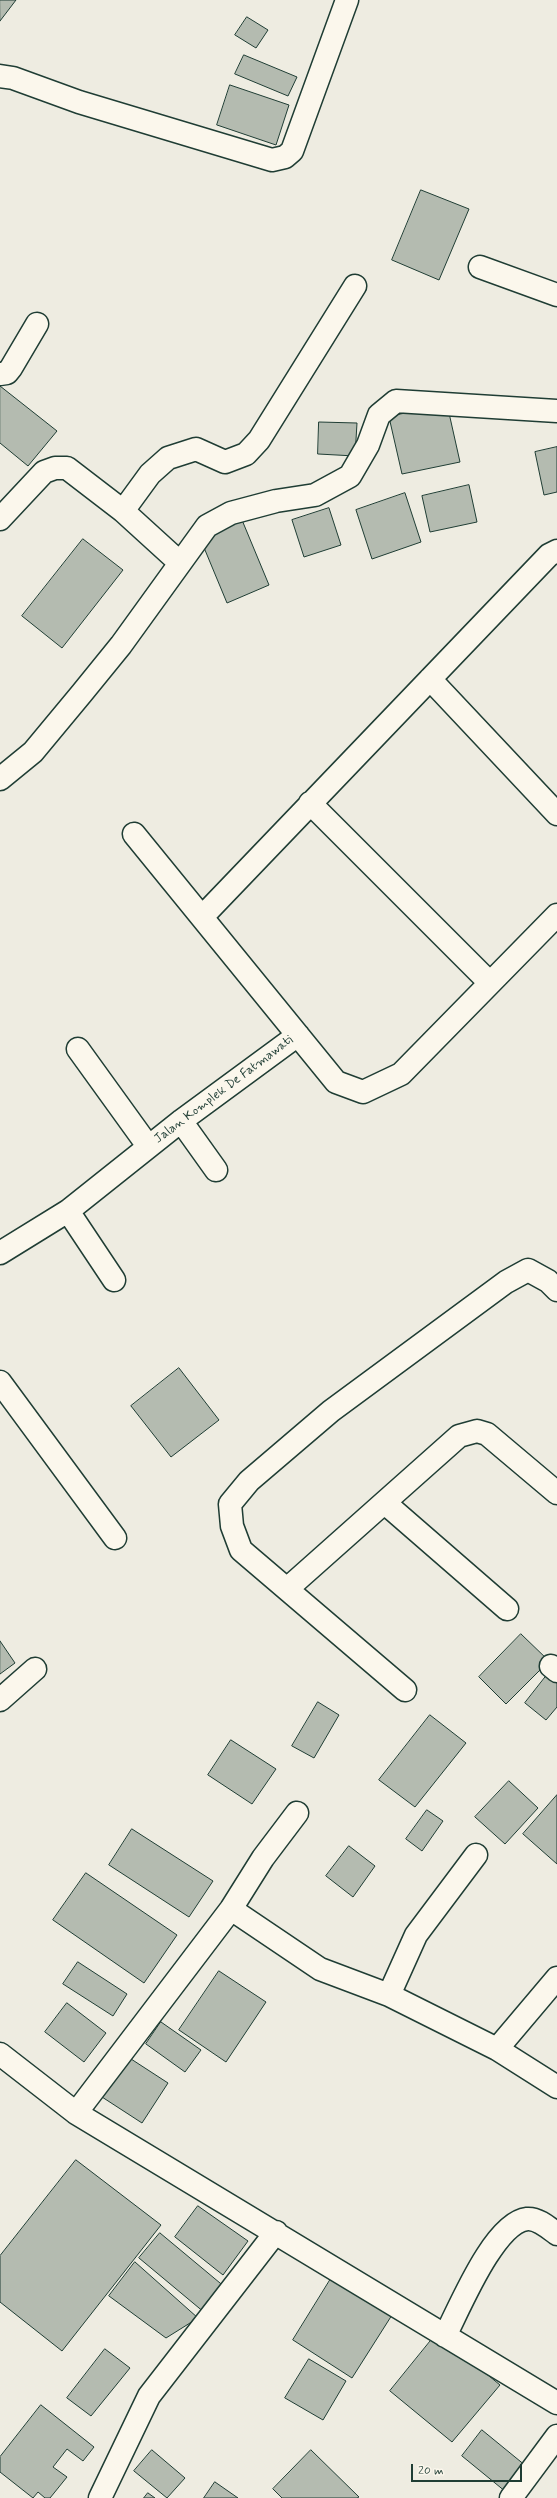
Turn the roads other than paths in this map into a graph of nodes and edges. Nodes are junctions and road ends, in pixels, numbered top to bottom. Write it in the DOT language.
graph roads {
  1 [pos="347,0"];
  2 [pos="0,76"];
  3 [pos="480,267"];
  4 [pos="354,286"];
  5 [pos="557,296"];
  6 [pos="37,324"];
  7 [pos="0,374"];
  8 [pos="557,411"];
  9 [pos="123,511"];
  10 [pos="0,519"];
  11 [pos="557,551"];
  12 [pos="179,562"];
  13 [pos="430,679"];
  14 [pos="0,779"];
  15 [pos="310,803"];
  16 [pos="557,814"];
  17 [pos="134,834"];
  18 [pos="557,915"];
  19 [pos="202,917"];
  20 [pos="490,983"];
  21 [pos="298,1035"];
  22 [pos="78,1049"];
  23 [pos="181,1121"];
  24 [pos="148,1146"];
  25 [pos="216,1170"];
  26 [pos="68,1211"];
  27 [pos="0,1253"];
  28 [pos="114,1280"];
  29 [pos="557,1290"];
  30 [pos="0,1382"];
  31 [pos="557,1493"];
  32 [pos="385,1502"];
  33 [pos="115,1538"];
  34 [pos="287,1589"];
  35 [pos="507,1610"];
  36 [pos="35,1669"];
  37 [pos="405,1690"];
  38 [pos="0,1700"];
  39 [pos="297,1813"];
  40 [pos="476,1855"];
  41 [pos="231,1909"];
  42 [pos="557,1978"];
  43 [pos="389,1995"];
  44 [pos="497,2049"];
  45 [pos="0,2054"];
  46 [pos="557,2087"];
  47 [pos="76,2113"];
  48 [pos="276,2232"];
  49 [pos="557,2234"];
  50 [pos="445,2336"];
  51 [pos="557,2402"];
  52 [pos="557,2436"];
  53 [pos="100,2498"];
  54 [pos="511,2498"];
  1 -- 2 [label="street"];
  3 -- 5 [label="street"];
  4 -- 9 [label="street"];
  6 -- 7 [label="street"];
  8 -- 12 [label="street"];
  9 -- 10 [label="street"];
  9 -- 12 [label="street"];
  11 -- 13 [label="street"];
  12 -- 14 [label="street"];
  13 -- 15 [label="street"];
  13 -- 16 [label="street"];
  15 -- 19 [label="street"];
  15 -- 20 [label="street"];
  17 -- 19 [label="street"];
  18 -- 20 [label="street, Jalan Komplek De Fatmawati"];
  19 -- 21 [label="street"];
  20 -- 21 [label="street, Jalan Komplek De Fatmawati"];
  21 -- 23 [label="street, Jalan Komplek De Fatmawati"];
  22 -- 24 [label="street"];
  23 -- 24 [label="street, Jalan Komplek De Fatmawati"];
  23 -- 25 [label="street"];
  24 -- 26 [label="street, Jalan Komplek De Fatmawati"];
  26 -- 27 [label="street, Jalan Komplek De Fatmawati"];
  26 -- 28 [label="street"];
  29 -- 34 [label="street"];
  30 -- 33 [label="street"];
  31 -- 32 [label="street"];
  32 -- 34 [label="street"];
  32 -- 35 [label="street"];
  34 -- 37 [label="street"];
  36 -- 38 [label="street"];
  39 -- 41 [label="street"];
  40 -- 43 [label="street"];
  41 -- 43 [label="street"];
  41 -- 47 [label="street"];
  42 -- 44 [label="street"];
  43 -- 44 [label="street"];
  44 -- 46 [label="street"];
  45 -- 47 [label="street"];
  47 -- 48 [label="street"];
  48 -- 50 [label="street"];
  48 -- 53 [label="street"];
  49 -- 50 [label="street"];
  50 -- 51 [label="street"];
  52 -- 54 [label="street"];
}
